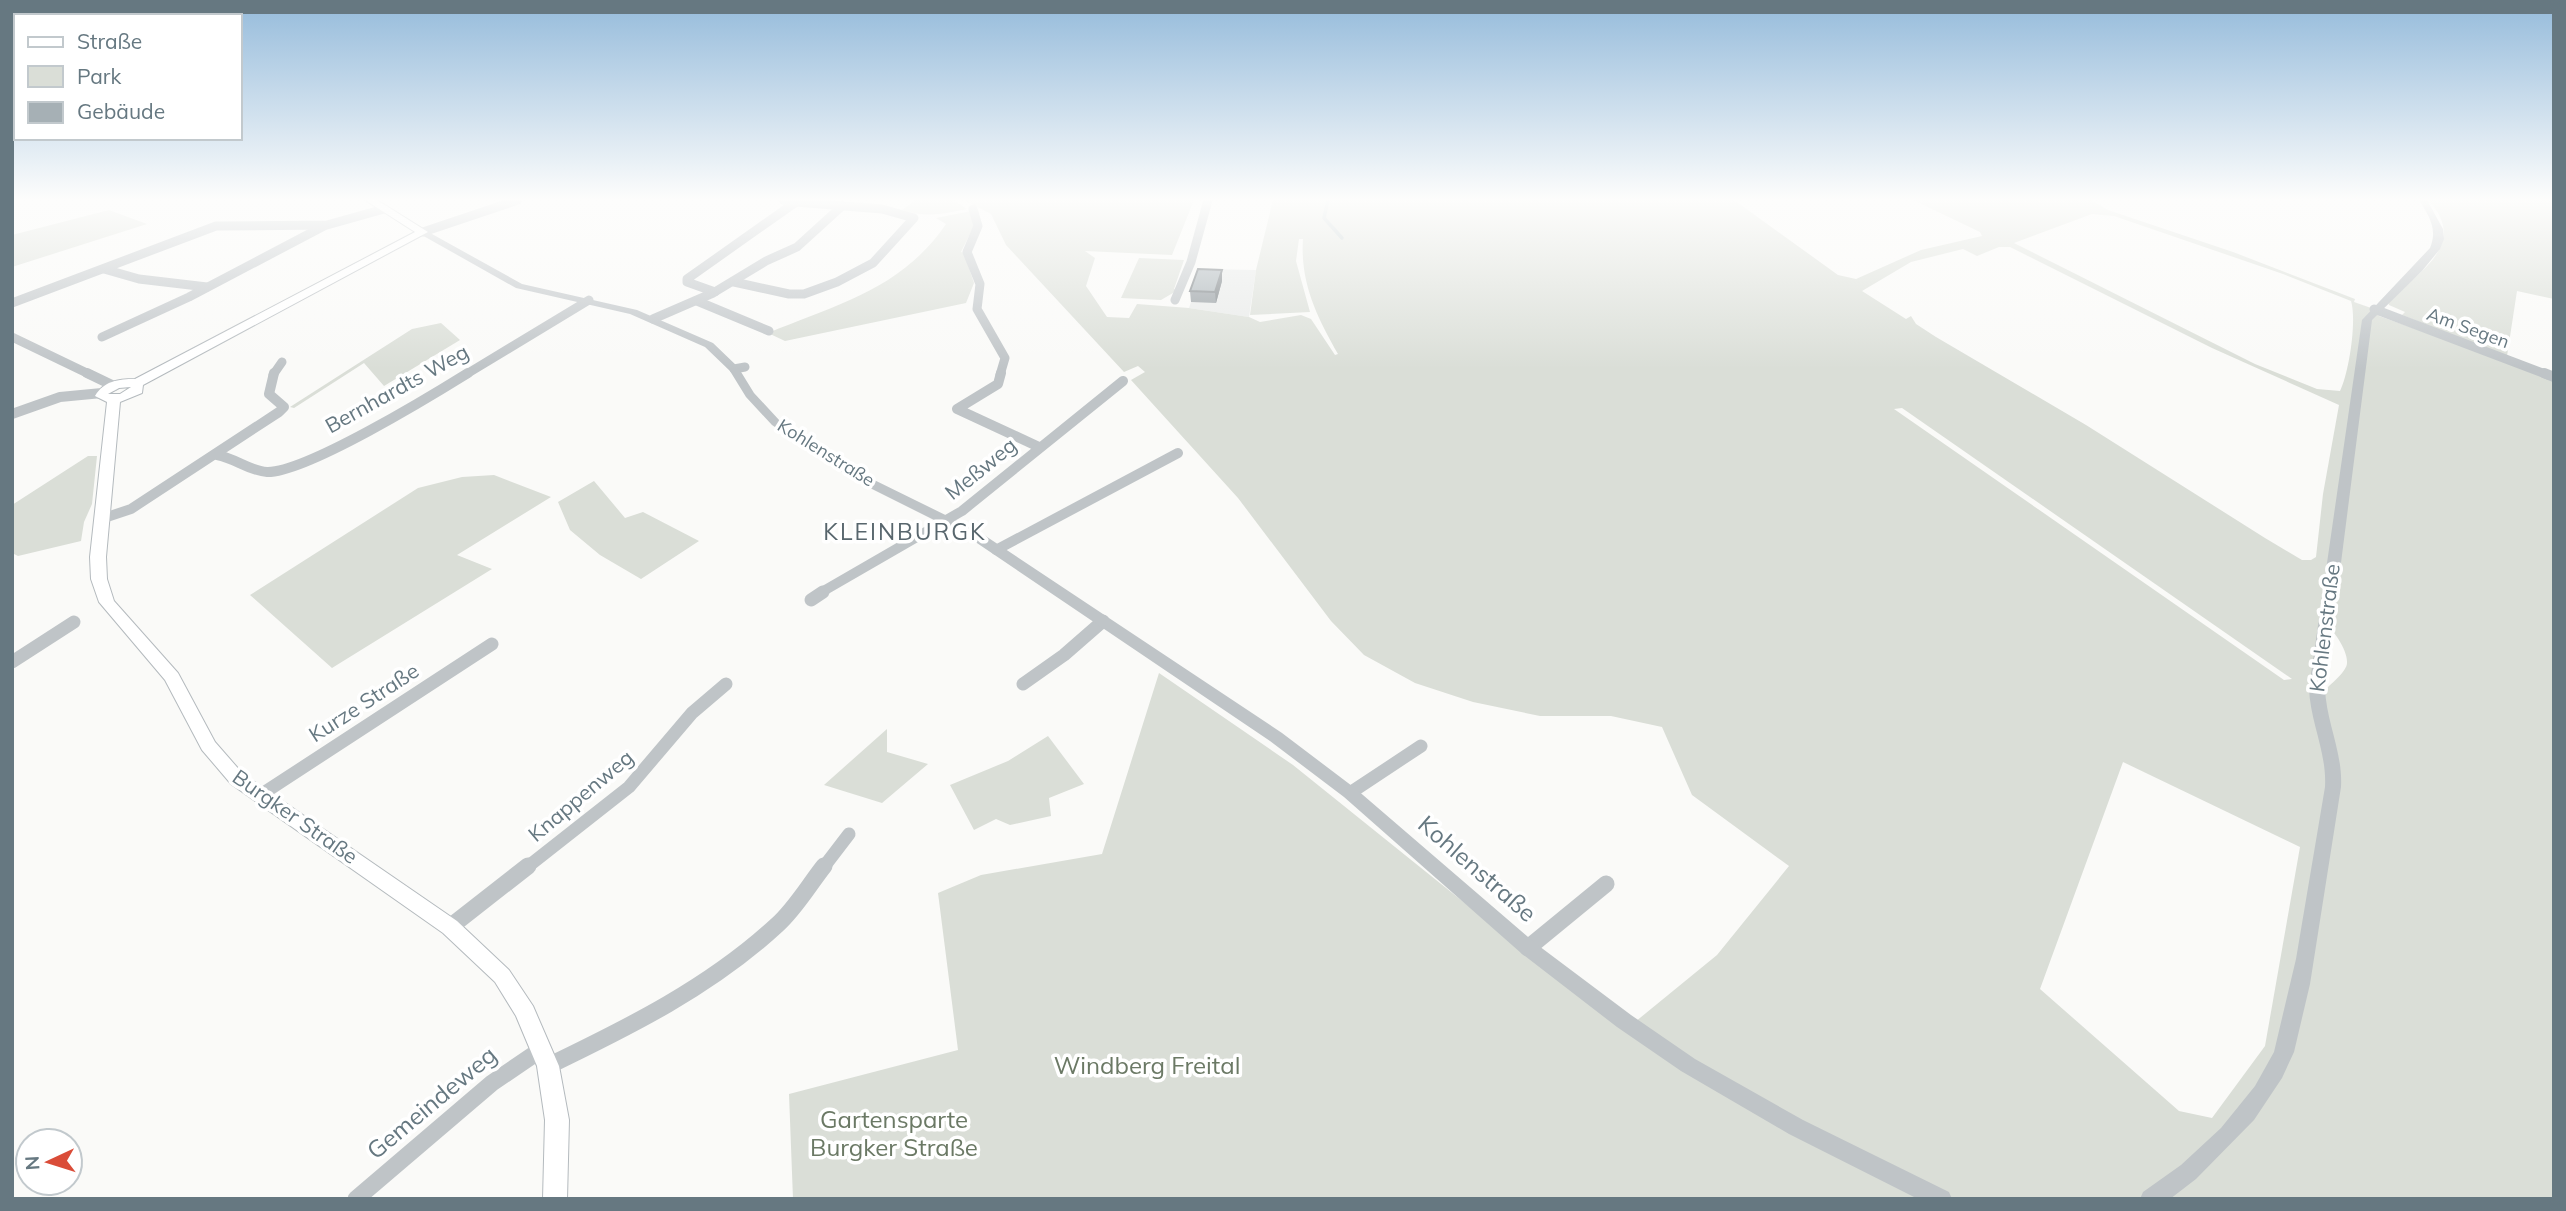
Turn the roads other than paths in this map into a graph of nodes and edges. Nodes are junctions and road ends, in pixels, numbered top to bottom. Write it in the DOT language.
graph roads {
  1 [pos="136,257"];
  2 [pos="267,257"];
  3 [pos="377,257"];
  4 [pos="467,257"];
  5 [pos="719,257"];
  6 [pos="776,257"];
  7 [pos="878,257"];
  8 [pos="969,257"];
  9 [pos="1192,257"];
  10 [pos="2430,257"];
  11 [pos="104,269"];
  12 [pos="734,282"];
  13 [pos="208,287"];
  14 [pos="715,292"];
  15 [pos="589,300"];
  16 [pos="1175,300"];
  17 [pos="697,301"];
  18 [pos="12,303"];
  19 [pos="2374,309"];
  20 [pos="653,319"];
  21 [pos="769,331"];
  22 [pos="12,337"];
  23 [pos="102,337"];
  24 [pos="282,362"];
  25 [pos="2553,376"];
  26 [pos="1123,380"];
  27 [pos="111,392"];
  28 [pos="12,414"];
  29 [pos="1039,447"];
  30 [pos="1178,453"];
  31 [pos="217,454"];
  32 [pos="101,519"];
  33 [pos="947,520"];
  34 [pos="996,550"];
  35 [pos="811,600"];
  36 [pos="1102,621"];
  37 [pos="74,622"];
  38 [pos="492,644"];
  39 [pos="12,662"];
  40 [pos="726,684"];
  41 [pos="1023,684"];
  42 [pos="1421,746"];
  43 [pos="1350,793"];
  44 [pos="258,796"];
  45 [pos="849,834"];
  46 [pos="1606,884"];
  47 [pos="450,927"];
  48 [pos="1528,948"];
  49 [pos="545,1058"];
  50 [pos="356,1199"];
  51 [pos="555,1199"];
  52 [pos="1941,1199"];
  53 [pos="2151,1199"];
  1 -- 11 [label="street"];
  2 -- 13 [label="street"];
  3 -- 27 [label="main road"];
  4 -- 15 [label="street, Kohlenstraße"];
  5 -- 14 [label="street"];
  6 -- 12 [label="street"];
  7 -- 12 [label="street"];
  8 -- 29 [label="street, Meßweg"];
  9 -- 16 [label="street"];
  10 -- 19 [label="street"];
  11 -- 13 [label="street"];
  11 -- 18 [label="street"];
  12 -- 14 [label="street"];
  13 -- 23 [label="street"];
  14 -- 17 [label="street"];
  15 -- 20 [label="street, Kohlenstraße"];
  15 -- 31 [label="street, Bernhardts Weg"];
  17 -- 20 [label="street"];
  17 -- 21 [label="street"];
  19 -- 25 [label="street, Am Segen"];
  19 -- 53 [label="street, Kohlenstraße"];
  20 -- 33 [label="street, Kohlenstraße"];
  22 -- 27 [label="street"];
  24 -- 31 [label="street"];
  26 -- 29 [label="street, Meßweg"];
  27 -- 28 [label="street"];
  27 -- 32 [label="main road, Burgker Straße"];
  29 -- 33 [label="street, Meßweg"];
  30 -- 34 [label="street"];
  31 -- 32 [label="street"];
  32 -- 44 [label="main road, Burgker Straße"];
  33 -- 34 [label="street, Kohlenstraße"];
  33 -- 35 [label="street"];
  34 -- 36 [label="street, Kohlenstraße"];
  36 -- 41 [label="street"];
  36 -- 43 [label="street, Kohlenstraße"];
  37 -- 39 [label="street"];
  38 -- 44 [label="street, Kurze Straße"];
  40 -- 47 [label="street, Knappenweg"];
  42 -- 43 [label="street"];
  43 -- 48 [label="street, Kohlenstraße"];
  44 -- 47 [label="main road, Burgker Straße"];
  45 -- 49 [label="street, Gemeindeweg"];
  46 -- 48 [label="street"];
  47 -- 49 [label="main road, Burgker Straße"];
  48 -- 52 [label="street, Kohlenstraße"];
  49 -- 50 [label="street, Gemeindeweg"];
  49 -- 51 [label="main road, Burgker Straße"];
}
